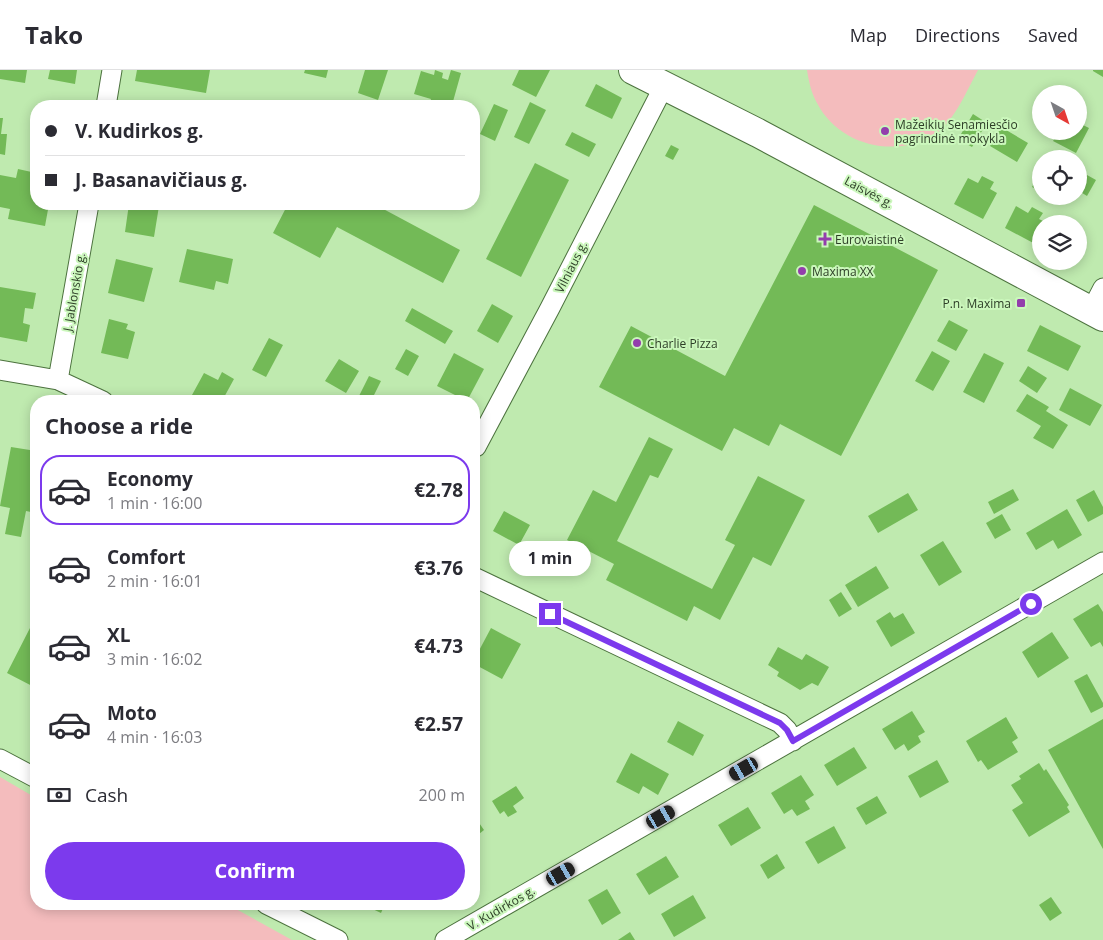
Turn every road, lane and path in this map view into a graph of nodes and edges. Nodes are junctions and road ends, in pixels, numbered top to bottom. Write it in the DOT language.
graph roads {
  1 [pos="112,70"];
  2 [pos="633,70"];
  3 [pos="664,86"];
  4 [pos="107,100"];
  5 [pos="88,210"];
  6 [pos="1099,305"];
  7 [pos="0,370"];
  8 [pos="58,380"];
  9 [pos="90,395"];
  10 [pos="480,440"];
  11 [pos="1103,562"];
  12 [pos="480,579"];
  13 [pos="793,741"];
  14 [pos="0,759"];
  15 [pos="30,775"];
  16 [pos="278,910"];
  17 [pos="338,940"];
  18 [pos="445,940"];
  1 -- 4 [label="street"];
  2 -- 3 [label="main road, Laisvės g."];
  3 -- 6 [label="main road, Laisvės g."];
  3 -- 10 [label="street, Vilniaus g."];
  5 -- 8 [label="street, J. Jablonskio g."];
  7 -- 8 [label="street"];
  8 -- 9 [label="street"];
  11 -- 13 [label="street, V. Kudirkos g."];
  12 -- 13 [label="street"];
  13 -- 18 [label="street, V. Kudirkos g."];
  14 -- 15 [label="street"];
  16 -- 17 [label="street"];
}
